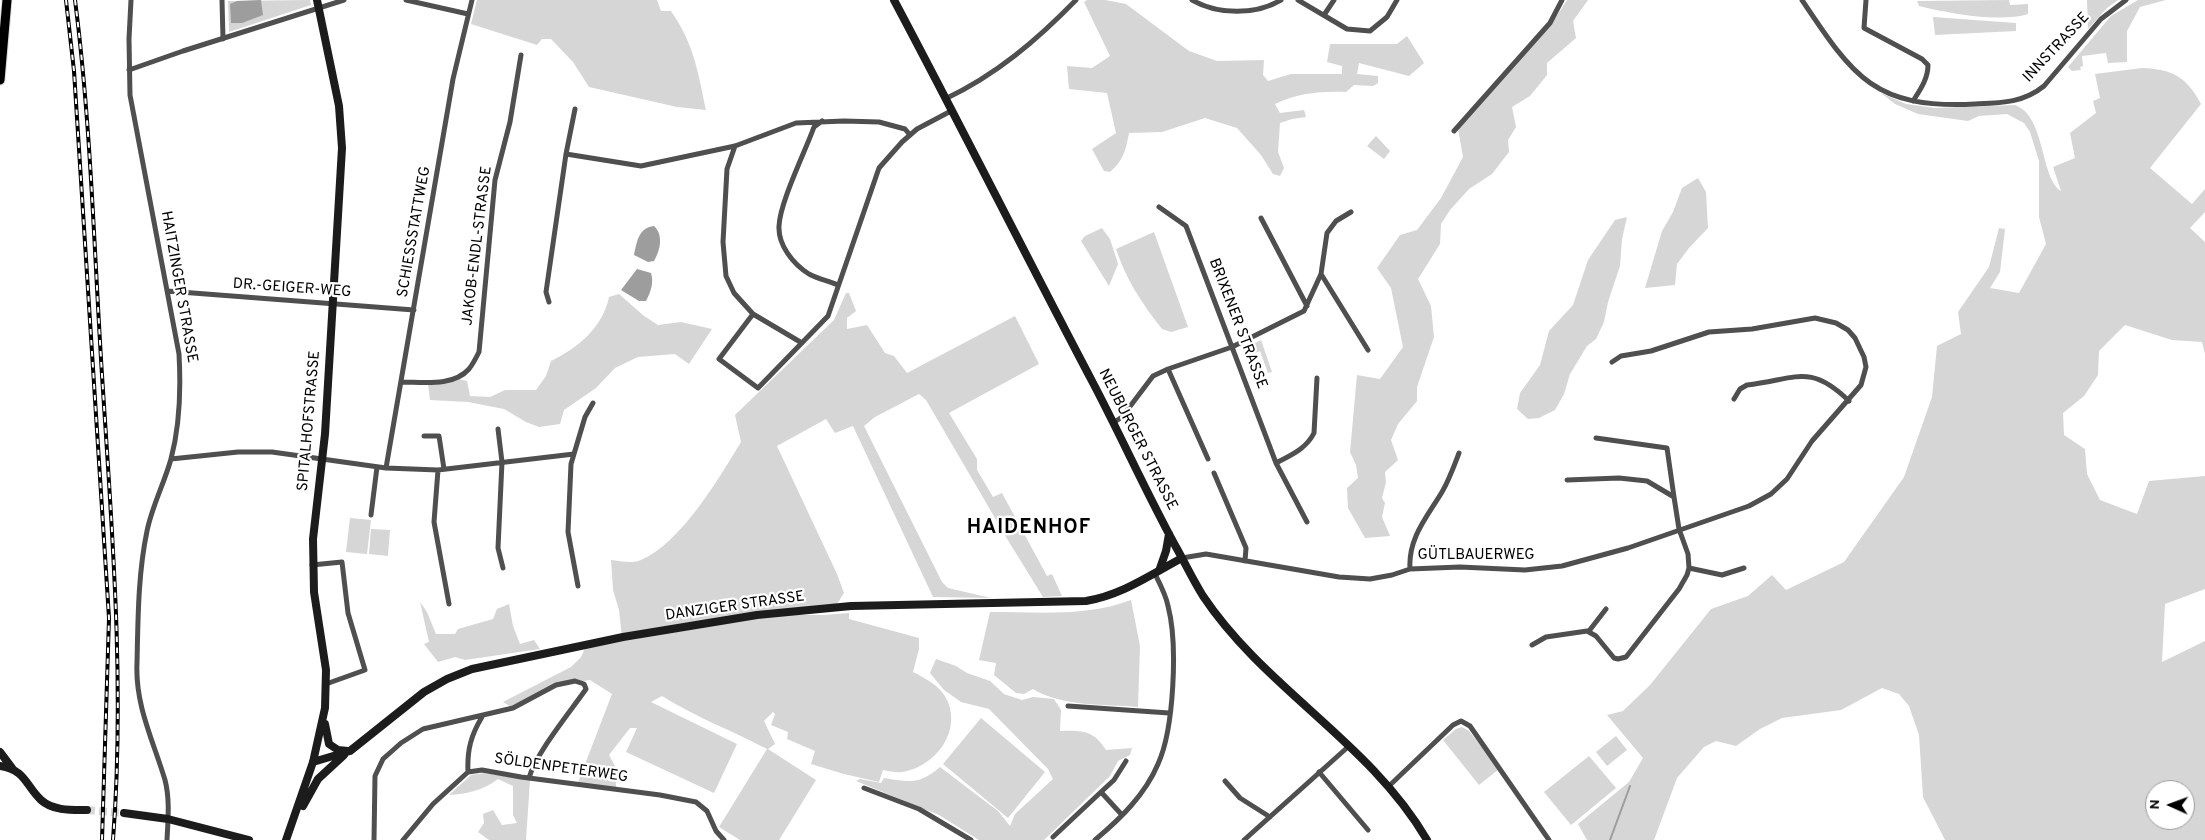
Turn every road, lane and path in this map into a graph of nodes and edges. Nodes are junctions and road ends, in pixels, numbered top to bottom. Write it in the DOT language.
graph roads {
  1 [pos="7,0"];
  2 [pos="131,0"];
  3 [pos="222,0"];
  4 [pos="317,0"];
  5 [pos="344,0"];
  6 [pos="406,0"];
  7 [pos="472,0"];
  8 [pos="894,0"];
  9 [pos="1076,0"];
  10 [pos="1192,0"];
  11 [pos="1281,0"];
  12 [pos="1298,0"];
  13 [pos="1334,0"];
  14 [pos="1397,0"];
  15 [pos="1562,0"];
  16 [pos="1802,0"];
  17 [pos="1866,0"];
  18 [pos="2126,0"];
  19 [pos="319,9"];
  20 [pos="468,14"];
  21 [pos="1324,15"];
  22 [pos="223,39"];
  23 [pos="521,55"];
  24 [pos="129,70"];
  25 [pos="0,80"];
  26 [pos="945,99"];
  27 [pos="1912,101"];
  28 [pos="575,109"];
  29 [pos="951,111"];
  30 [pos="822,122"];
  31 [pos="1454,131"];
  32 [pos="910,135"];
  33 [pos="736,146"];
  34 [pos="566,154"];
  35 [pos="1159,207"];
  36 [pos="1351,212"];
  37 [pos="1260,218"];
  38 [pos="1321,274"];
  39 [pos="838,285"];
  40 [pos="167,291"];
  41 [pos="549,302"];
  42 [pos="333,304"];
  43 [pos="1307,306"];
  44 [pos="414,310"];
  45 [pos="753,314"];
  46 [pos="802,343"];
  47 [pos="1232,347"];
  48 [pos="1368,350"];
  49 [pos="1612,362"];
  50 [pos="1168,368"];
  51 [pos="1318,378"];
  52 [pos="401,382"];
  53 [pos="1734,399"];
  54 [pos="1849,401"];
  55 [pos="593,402"];
  56 [pos="1112,423"];
  57 [pos="498,429"];
  58 [pos="424,436"];
  59 [pos="1596,438"];
  60 [pos="1459,453"];
  61 [pos="574,454"];
  62 [pos="323,458"];
  63 [pos="171,459"];
  64 [pos="1208,459"];
  65 [pos="502,462"];
  66 [pos="1276,463"];
  67 [pos="377,467"];
  68 [pos="386,468"];
  69 [pos="444,469"];
  70 [pos="438,470"];
  71 [pos="1214,473"];
  72 [pos="1567,480"];
  73 [pos="1674,496"];
  74 [pos="371,515"];
  75 [pos="1307,522"];
  76 [pos="1679,529"];
  77 [pos="1169,534"];
  78 [pos="1182,558"];
  79 [pos="1245,561"];
  80 [pos="312,565"];
  81 [pos="502,568"];
  82 [pos="1689,568"];
  83 [pos="1744,568"];
  84 [pos="1410,569"];
  85 [pos="1157,572"];
  86 [pos="578,586"];
  87 [pos="449,604"];
  88 [pos="1606,609"];
  89 [pos="1589,631"];
  90 [pos="1532,645"];
  91 [pos="326,684"];
  92 [pos="1068,706"];
  93 [pos="325,708"];
  94 [pos="1169,713"];
  95 [pos="482,717"];
  96 [pos="1349,746"];
  97 [pos="349,751"];
  98 [pos="0,752"];
  99 [pos="1126,761"];
  100 [pos="313,762"];
  101 [pos="0,766"];
  102 [pos="12,768"];
  103 [pos="468,772"];
  104 [pos="1320,772"];
  105 [pos="529,778"];
  106 [pos="1225,781"];
  107 [pos="1389,786"];
  108 [pos="864,788"];
  109 [pos="1101,792"];
  110 [pos="87,810"];
  111 [pos="124,813"];
  112 [pos="1122,815"];
  113 [pos="1270,817"];
  114 [pos="168,819"];
  115 [pos="291,830"];
  116 [pos="1368,830"];
  117 [pos="1052,837"];
  118 [pos="235,838"];
  119 [pos="1247,839"];
  120 [pos="167,840"];
  121 [pos="249,840"];
  122 [pos="286,840"];
  123 [pos="374,840"];
  124 [pos="403,840"];
  125 [pos="724,840"];
  126 [pos="971,840"];
  127 [pos="1095,840"];
  128 [pos="1427,840"];
  129 [pos="1548,840"];
  1 -- 25 [label="main road"];
  2 -- 24 [label="street, HAITZINGER STRASSE"];
  3 -- 22 [label="street"];
  4 -- 19 [label="street, SPITALHOFSTRASSE"];
  5 -- 19 [label="street"];
  6 -- 20 [label="street"];
  7 -- 20 [label="street, SCHIESSSTATTWEG"];
  8 -- 26 [label="street, NEUBURGER STRASSE"];
  9 -- 26 [label="street"];
  10 -- 11 [label="street"];
  12 -- 21 [label="street"];
  13 -- 21 [label="street"];
  14 -- 21 [label="street"];
  15 -- 31 [label="street"];
  16 -- 27 [label="street, INNSTRASSE"];
  17 -- 27 [label="street"];
  18 -- 27 [label="street, INNSTRASSE"];
  19 -- 22 [label="street"];
  19 -- 42 [label="street, SPITALHOFSTRASSE"];
  20 -- 44 [label="street, SCHIESSSTATTWEG"];
  22 -- 24 [label="street"];
  23 -- 52 [label="street, JAKOB-ENDL-STRASSE"];
  24 -- 40 [label="street, HAITZINGER STRASSE"];
  26 -- 29 [label="street, NEUBURGER STRASSE"];
  28 -- 34 [label="street"];
  29 -- 32 [label="street"];
  29 -- 56 [label="street, NEUBURGER STRASSE"];
  30 -- 32 [label="street"];
  30 -- 33 [label="street"];
  30 -- 39 [label="street"];
  32 -- 39 [label="street"];
  33 -- 34 [label="street"];
  33 -- 45 [label="street"];
  34 -- 41 [label="street"];
  35 -- 47 [label="street, BRIXENER STRASSE"];
  36 -- 38 [label="street"];
  37 -- 43 [label="street"];
  38 -- 43 [label="street"];
  38 -- 48 [label="street"];
  39 -- 46 [label="street"];
  40 -- 42 [label="street, DR.-GEIGER-WEG"];
  40 -- 63 [label="street, HAITZINGER STRASSE"];
  42 -- 44 [label="street, DR.-GEIGER-WEG"];
  42 -- 62 [label="street, SPITALHOFSTRASSE"];
  43 -- 47 [label="street"];
  44 -- 52 [label="street, SCHIESSSTATTWEG"];
  45 -- 46 [label="street"];
  45 -- 46 [label="street"];
  47 -- 50 [label="street"];
  47 -- 66 [label="street, BRIXENER STRASSE"];
  49 -- 54 [label="street, GÜTLBAUERWEG"];
  50 -- 56 [label="street"];
  50 -- 64 [label="street"];
  51 -- 66 [label="street"];
  52 -- 68 [label="street, SCHIESSSTATTWEG"];
  53 -- 54 [label="street"];
  54 -- 76 [label="street, GÜTLBAUERWEG"];
  55 -- 61 [label="street"];
  56 -- 77 [label="street, NEUBURGER STRASSE"];
  57 -- 65 [label="street"];
  58 -- 69 [label="street"];
  59 -- 73 [label="street"];
  60 -- 84 [label="street"];
  61 -- 65 [label="street"];
  61 -- 86 [label="street"];
  62 -- 63 [label="street"];
  62 -- 67 [label="street"];
  62 -- 80 [label="street, SPITALHOFSTRASSE"];
  63 -- 114 [label="street, HAITZINGER STRASSE"];
  65 -- 69 [label="street"];
  65 -- 81 [label="street"];
  66 -- 75 [label="street, BRIXENER STRASSE"];
  67 -- 68 [label="street"];
  67 -- 74 [label="street"];
  68 -- 70 [label="street"];
  69 -- 70 [label="street"];
  70 -- 87 [label="street"];
  71 -- 79 [label="street"];
  72 -- 73 [label="street"];
  73 -- 76 [label="street"];
  76 -- 82 [label="street"];
  76 -- 84 [label="street, GÜTLBAUERWEG"];
  77 -- 78 [label="street, NEUBURGER STRASSE"];
  77 -- 85 [label="street"];
  78 -- 79 [label="street, GÜTLBAUERWEG"];
  78 -- 85 [label="street, DANZIGER STRASSE"];
  78 -- 96 [label="street, NEUBURGER STRASSE"];
  79 -- 84 [label="street, GÜTLBAUERWEG"];
  80 -- 91 [label="street, SPITALHOFSTRASSE"];
  80 -- 91 [label="street"];
  82 -- 83 [label="street"];
  82 -- 89 [label="street"];
  85 -- 94 [label="street"];
  85 -- 97 [label="street, DANZIGER STRASSE"];
  88 -- 89 [label="street"];
  89 -- 90 [label="street"];
  91 -- 93 [label="street, SPITALHOFSTRASSE"];
  92 -- 94 [label="street"];
  93 -- 97 [label="street"];
  93 -- 100 [label="street, SPITALHOFSTRASSE"];
  94 -- 112 [label="street"];
  95 -- 103 [label="street"];
  95 -- 105 [label="street"];
  95 -- 123 [label="street"];
  96 -- 104 [label="street"];
  96 -- 107 [label="street, NEUBURGER STRASSE"];
  97 -- 100 [label="street, DANZIGER STRASSE"];
  97 -- 115 [label="street"];
  98 -- 102 [label="street"];
  99 -- 109 [label="street"];
  100 -- 115 [label="street, SPITALHOFSTRASSE"];
  101 -- 102 [label="street"];
  102 -- 110 [label="street"];
  103 -- 105 [label="street, SÖLDENPETERWEG"];
  103 -- 124 [label="street"];
  104 -- 113 [label="street"];
  104 -- 116 [label="street"];
  105 -- 125 [label="street, SÖLDENPETERWEG"];
  106 -- 113 [label="street"];
  107 -- 128 [label="street, NEUBURGER STRASSE"];
  107 -- 129 [label="street"];
  108 -- 126 [label="street"];
  109 -- 112 [label="street"];
  109 -- 117 [label="street"];
  111 -- 114 [label="street"];
  112 -- 127 [label="street"];
  113 -- 119 [label="street"];
  114 -- 118 [label="street"];
  114 -- 120 [label="street, HAITZINGER STRASSE"];
  115 -- 122 [label="street, SPITALHOFSTRASSE"];
  118 -- 121 [label="street"];
}
